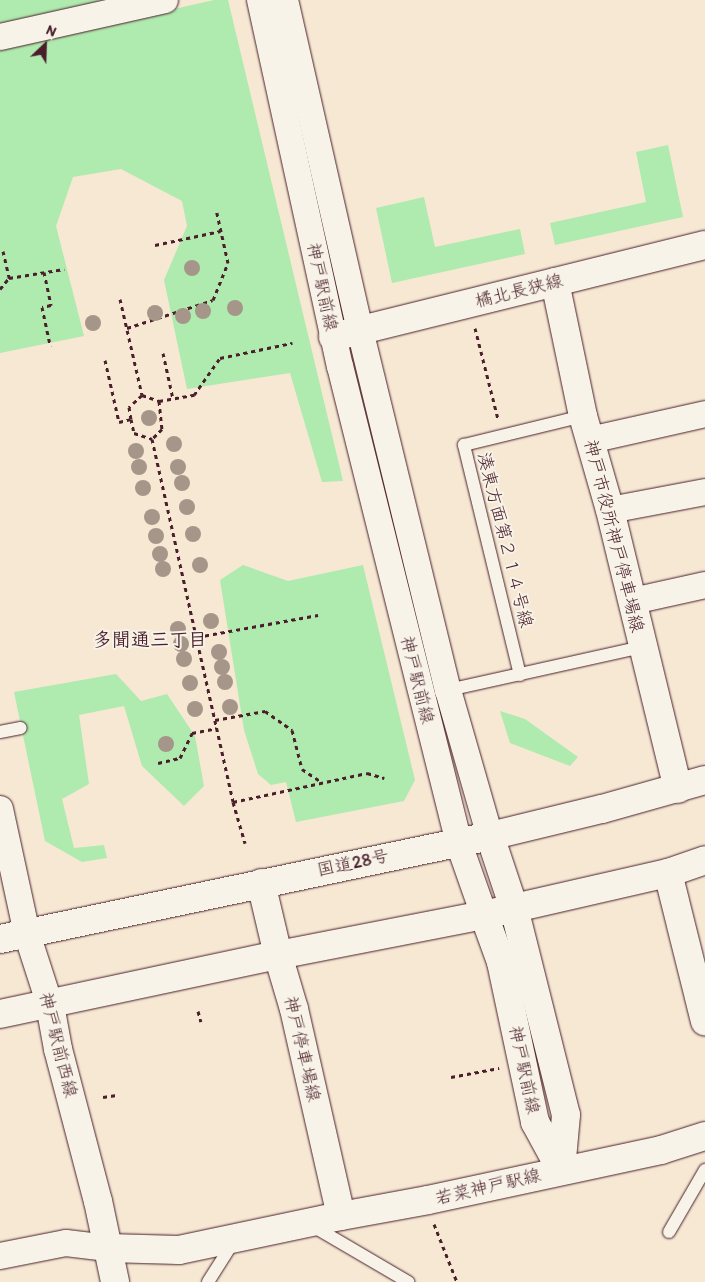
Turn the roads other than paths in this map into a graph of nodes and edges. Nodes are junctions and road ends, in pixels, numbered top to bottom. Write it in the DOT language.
graph roads {
  1 [pos="166,0"];
  2 [pos="260,0"];
  3 [pos="285,0"];
  4 [pos="0,37"];
  5 [pos="705,245"];
  6 [pos="555,282"];
  7 [pos="360,330"];
  8 [pos="333,337"];
  9 [pos="705,414"];
  10 [pos="587,428"];
  11 [pos="705,492"];
  12 [pos="610,510"];
  13 [pos="705,585"];
  14 [pos="633,601"];
  15 [pos="642,647"];
  16 [pos="520,675"];
  17 [pos="448,690"];
  18 [pos="21,728"];
  19 [pos="0,732"];
  20 [pos="705,780"];
  21 [pos="678,788"];
  22 [pos="0,809"];
  23 [pos="490,836"];
  24 [pos="458,841"];
  25 [pos="705,860"];
  26 [pos="668,873"];
  27 [pos="261,883"];
  28 [pos="514,908"];
  29 [pos="484,915"];
  30 [pos="27,934"];
  31 [pos="0,939"];
  32 [pos="278,955"];
  33 [pos="50,1005"];
  34 [pos="0,1014"];
  35 [pos="705,1021"];
  36 [pos="705,1136"];
  37 [pos="561,1170"];
  38 [pos="705,1170"];
  39 [pos="341,1216"];
  40 [pos="309,1224"];
  41 [pos="669,1232"];
  42 [pos="235,1239"];
  43 [pos="108,1248"];
  44 [pos="0,1256"];
  45 [pos="115,1282"];
  46 [pos="208,1282"];
  47 [pos="408,1282"];
  1 -- 4 [label="street"];
  2 -- 8 [label="street, 神戸駅前線"];
  3 -- 7 [label="street, 神戸駅前線"];
  5 -- 6 [label="main road, 橘北長狭線"];
  6 -- 7 [label="main road, 橘北長狭線"];
  6 -- 10 [label="main road, 神戸市役所神戸停車場線"];
  7 -- 8 [label="main road, 橘北長狭線"];
  7 -- 17 [label="street, 神戸駅前線"];
  8 -- 24 [label="street, 神戸駅前線"];
  9 -- 10 [label="street"];
  10 -- 12 [label="main road, 神戸市役所神戸停車場線"];
  10 -- 16 [label="lane, 湊東方面第２１４号線"];
  11 -- 12 [label="street"];
  12 -- 14 [label="main road, 神戸市役所神戸停車場線"];
  13 -- 14 [label="street"];
  14 -- 15 [label="main road, 神戸市役所神戸停車場線"];
  15 -- 16 [label="lane"];
  15 -- 21 [label="main road, 神戸市役所神戸停車場線"];
  16 -- 17 [label="lane"];
  17 -- 23 [label="street, 神戸駅前線"];
  18 -- 19 [label="lane"];
  20 -- 21 [label="main road, 国道28号"];
  21 -- 23 [label="main road, 国道28号"];
  22 -- 30 [label="street, 神戸駅前西線"];
  23 -- 24 [label="main road, 国道28号"];
  23 -- 28 [label="main road, 神戸駅前線"];
  24 -- 27 [label="main road, 国道28号"];
  24 -- 29 [label="street, 神戸駅前線"];
  25 -- 26 [label="main road"];
  26 -- 28 [label="main road"];
  26 -- 35 [label="main road"];
  27 -- 30 [label="main road, 国道28号"];
  27 -- 32 [label="main road, 神戸停車場線"];
  28 -- 29 [label="main road"];
  28 -- 37 [label="main road, 神戸駅前線"];
  29 -- 32 [label="main road"];
  29 -- 37 [label="main road, 神戸駅前線"];
  30 -- 31 [label="main road, 国道28号"];
  30 -- 33 [label="street, 神戸駅前西線"];
  32 -- 33 [label="main road"];
  32 -- 39 [label="main road, 神戸停車場線"];
  33 -- 34 [label="main road"];
  33 -- 43 [label="main road, 神戸駅前西線"];
  36 -- 37 [label="main road, 若菜神戸駅線"];
  37 -- 39 [label="main road, 若菜神戸駅線"];
  38 -- 41 [label="lane"];
  39 -- 40 [label="main road, 若菜神戸駅線"];
  40 -- 42 [label="main road, 若菜神戸駅線"];
  40 -- 47 [label="lane"];
  42 -- 43 [label="main road"];
  42 -- 46 [label="lane"];
  43 -- 44 [label="street"];
  43 -- 45 [label="main road, 神戸駅前西線"];
}
